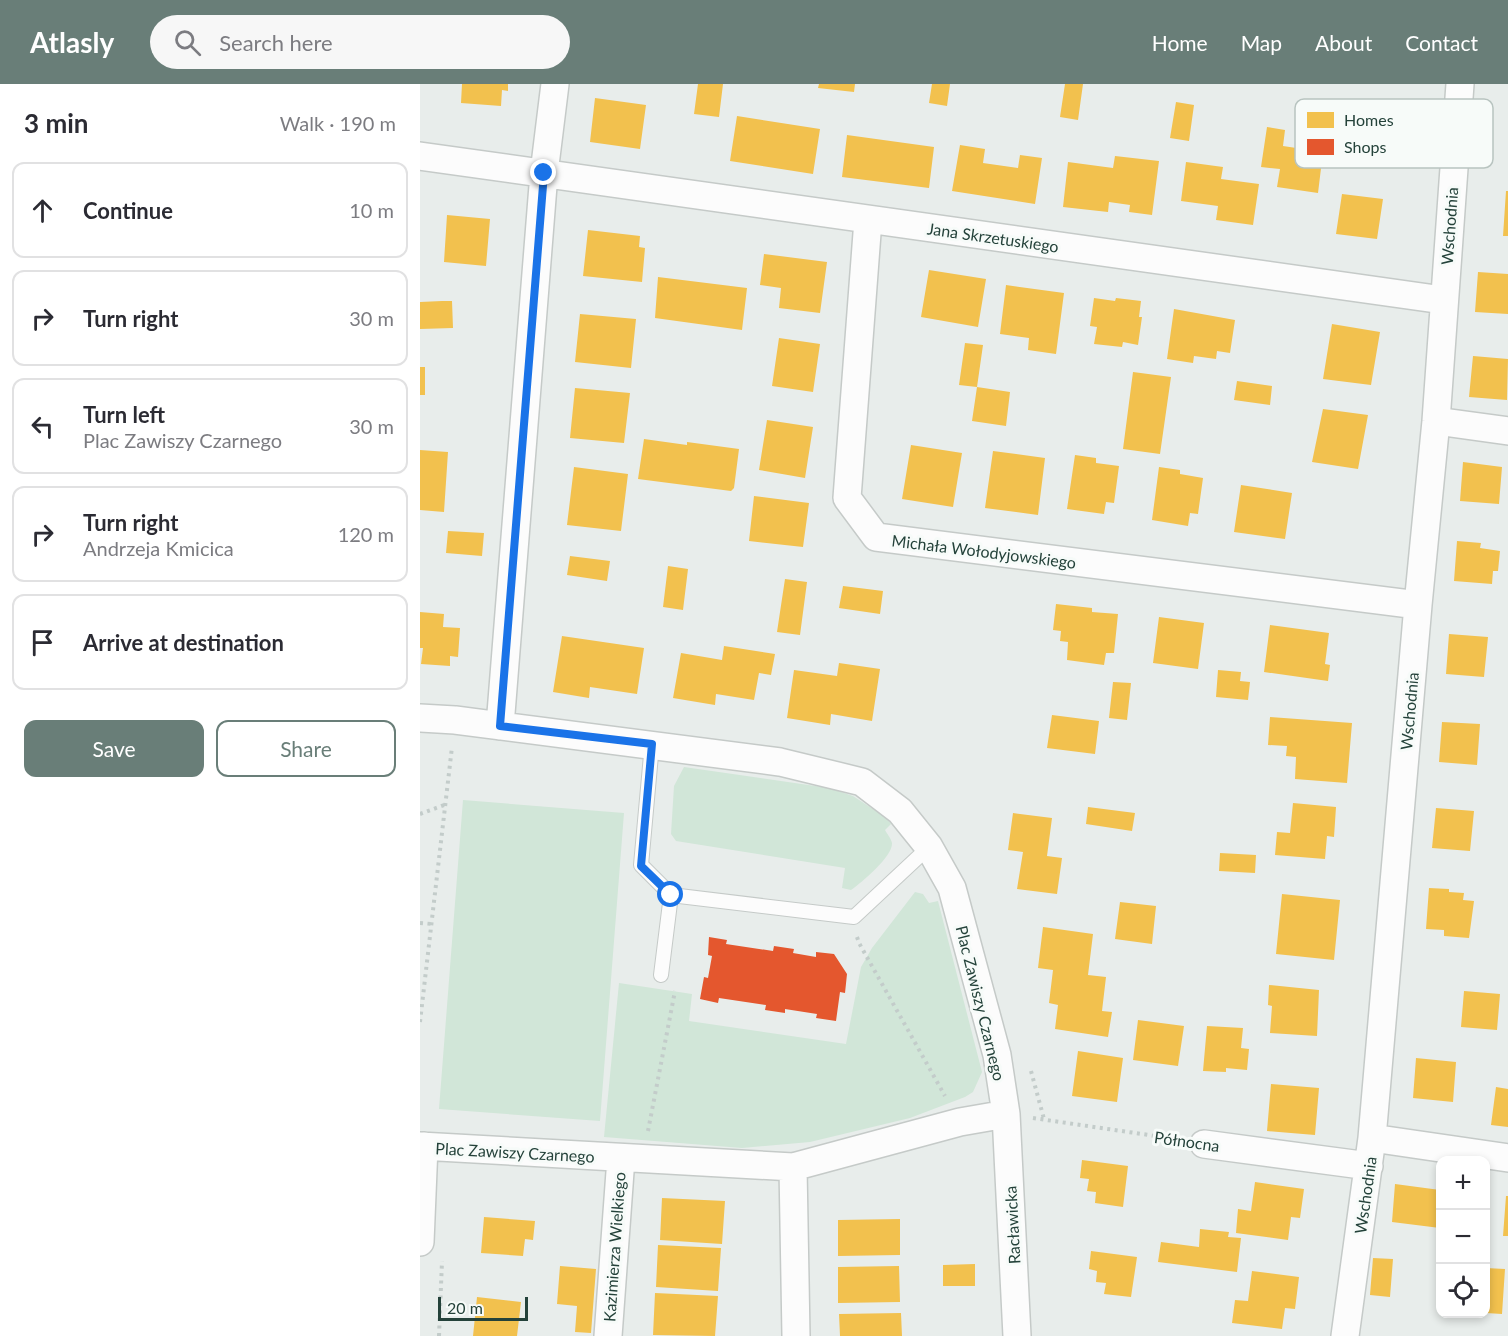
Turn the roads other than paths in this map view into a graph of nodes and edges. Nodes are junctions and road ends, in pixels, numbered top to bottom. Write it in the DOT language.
graph roads {
  1 [pos="555,84"];
  2 [pos="1460,84"];
  3 [pos="1459,99"];
  4 [pos="420,156"];
  5 [pos="1453,168"];
  6 [pos="544,173"];
  7 [pos="868,220"];
  8 [pos="1443,300"];
  9 [pos="1436,421"];
  10 [pos="1508,431"];
  11 [pos="1418,605"];
  12 [pos="420,718"];
  13 [pos="500,726"];
  14 [pos="652,744"];
  15 [pos="929,847"];
  16 [pos="671,895"];
  17 [pos="661,975"];
  18 [pos="1006,1114"];
  19 [pos="1372,1138"];
  20 [pos="1204,1144"];
  21 [pos="422,1146"];
  22 [pos="1508,1158"];
  23 [pos="632,1159"];
  24 [pos="1369,1166"];
  25 [pos="793,1167"];
  26 [pos="420,1242"];
  27 [pos="608,1336"];
  28 [pos="796,1336"];
  29 [pos="1017,1336"];
  30 [pos="1345,1336"];
  1 -- 6 [label="street"];
  2 -- 3 [label="street, Wschodnia"];
  4 -- 6 [label="street, Jana Skrzetuskiego"];
  5 -- 8 [label="street, Wschodnia"];
  6 -- 7 [label="street, Jana Skrzetuskiego"];
  6 -- 13 [label="street"];
  7 -- 8 [label="street, Jana Skrzetuskiego"];
  7 -- 11 [label="street, Michała Wołodyjowskiego"];
  8 -- 9 [label="street, Wschodnia"];
  9 -- 10 [label="street"];
  9 -- 11 [label="street, Wschodnia"];
  11 -- 19 [label="street, Wschodnia"];
  12 -- 13 [label="street, Plac Zawiszy Czarnego"];
  13 -- 14 [label="street, Plac Zawiszy Czarnego"];
  14 -- 15 [label="street, Plac Zawiszy Czarnego"];
  14 -- 16 [label="lane"];
  15 -- 16 [label="lane"];
  15 -- 18 [label="street, Plac Zawiszy Czarnego"];
  16 -- 17 [label="lane"];
  18 -- 25 [label="street, Plac Zawiszy Czarnego"];
  18 -- 29 [label="street, Racławicka"];
  19 -- 22 [label="street"];
  19 -- 24 [label="street, Wschodnia"];
  20 -- 24 [label="street, Północna"];
  21 -- 23 [label="street, Plac Zawiszy Czarnego"];
  21 -- 26 [label="street"];
  23 -- 25 [label="street, Plac Zawiszy Czarnego"];
  23 -- 27 [label="street, Kazimierza Wielkiego"];
  24 -- 30 [label="street, Wschodnia"];
  25 -- 28 [label="street"];
}
